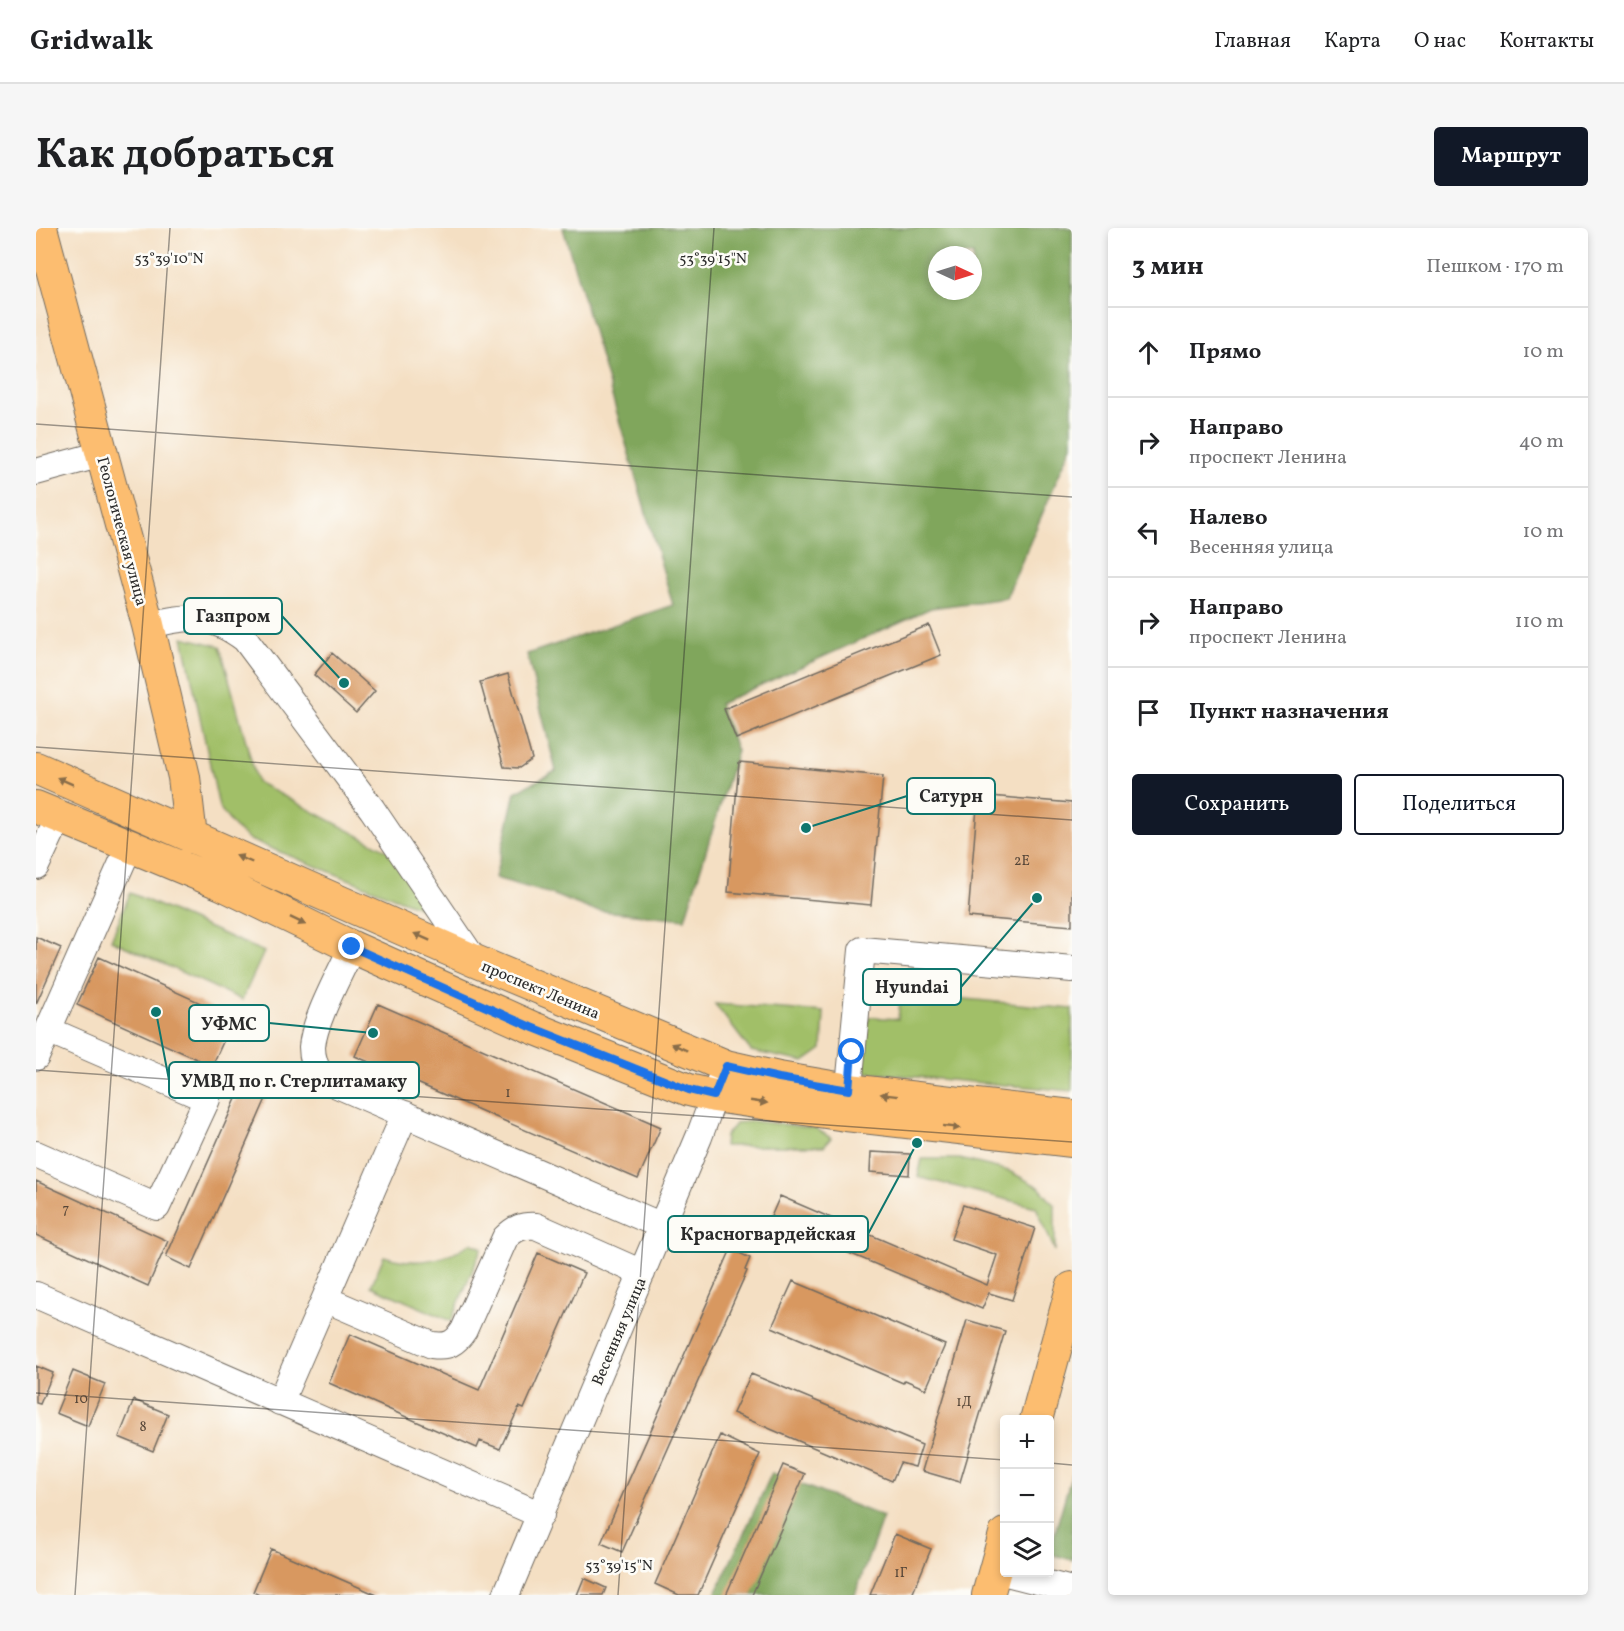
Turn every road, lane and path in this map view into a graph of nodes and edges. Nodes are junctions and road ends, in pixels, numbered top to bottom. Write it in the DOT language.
graph roads {
  1 [pos="41,228"];
  2 [pos="102,454"];
  3 [pos="36,472"];
  4 [pos="148,625"];
  5 [pos="36,768"];
  6 [pos="47,812"];
  7 [pos="191,837"];
  8 [pos="129,847"];
  9 [pos="36,866"];
  10 [pos="352,947"];
  11 [pos="476,961"];
  12 [pos="1072,969"];
  13 [pos="48,1030"];
  14 [pos="36,1057"];
  15 [pos="726,1066"];
  16 [pos="714,1096"];
  17 [pos="848,1103"];
  18 [pos="405,1114"];
  19 [pos="1072,1116"];
  20 [pos="1029,1136"];
  21 [pos="1072,1141"];
  22 [pos="36,1154"];
  23 [pos="1072,1160"];
  24 [pos="662,1226"];
  25 [pos="642,1273"];
  26 [pos="1072,1288"];
  27 [pos="36,1296"];
  28 [pos="325,1299"];
  29 [pos="280,1402"];
  30 [pos="1037,1415"];
  31 [pos="541,1515"];
  32 [pos="1000,1552"];
  33 [pos="991,1583"];
  34 [pos="1072,1590"];
  35 [pos="506,1595"];
  1 -- 2 [label="main road, Геологическая улица"];
  2 -- 3 [label="street"];
  2 -- 4 [label="main road, Геологическая улица"];
  4 -- 7 [label="main road, Геологическая улица"];
  4 -- 11 [label="street"];
  7 -- 5 [label="main road, проспект Ленина, one-way"];
  6 -- 8 [label="main road, проспект Ленина"];
  6 -- 9 [label="street"];
  11 -- 7 [label="main road, проспект Ленина, one-way"];
  8 -- 10 [label="main road, проспект Ленина, one-way"];
  8 -- 13 [label="street"];
  10 -- 16 [label="main road, проспект Ленина"];
  10 -- 18 [label="street"];
  15 -- 11 [label="main road, проспект Ленина, one-way"];
  12 -- 17 [label="street"];
  13 -- 14 [label="street"];
  13 -- 22 [label="street"];
  15 -- 16 [label="street, Весенняя улица"];
  15 -- 17 [label="main road, проспект Ленина"];
  16 -- 17 [label="main road, проспект Ленина, one-way"];
  16 -- 24 [label="street, Весенняя улица"];
  19 -- 17 [label="main road, проспект Ленина, one-way"];
  17 -- 20 [label="main road, проспект Ленина, one-way"];
  18 -- 24 [label="street"];
  18 -- 28 [label="street"];
  20 -- 21 [label="main road, проспект Ленина"];
  20 -- 23 [label="main road"];
  24 -- 25 [label="street, Весенняя улица"];
  25 -- 28 [label="street"];
  25 -- 31 [label="street, Весенняя улица"];
  26 -- 30 [label="main road"];
  27 -- 29 [label="street"];
  28 -- 29 [label="street"];
  29 -- 31 [label="street"];
  31 -- 35 [label="street, Весенняя улица"];
  32 -- 33 [label="main road"];
  33 -- 34 [label="street"];
}
